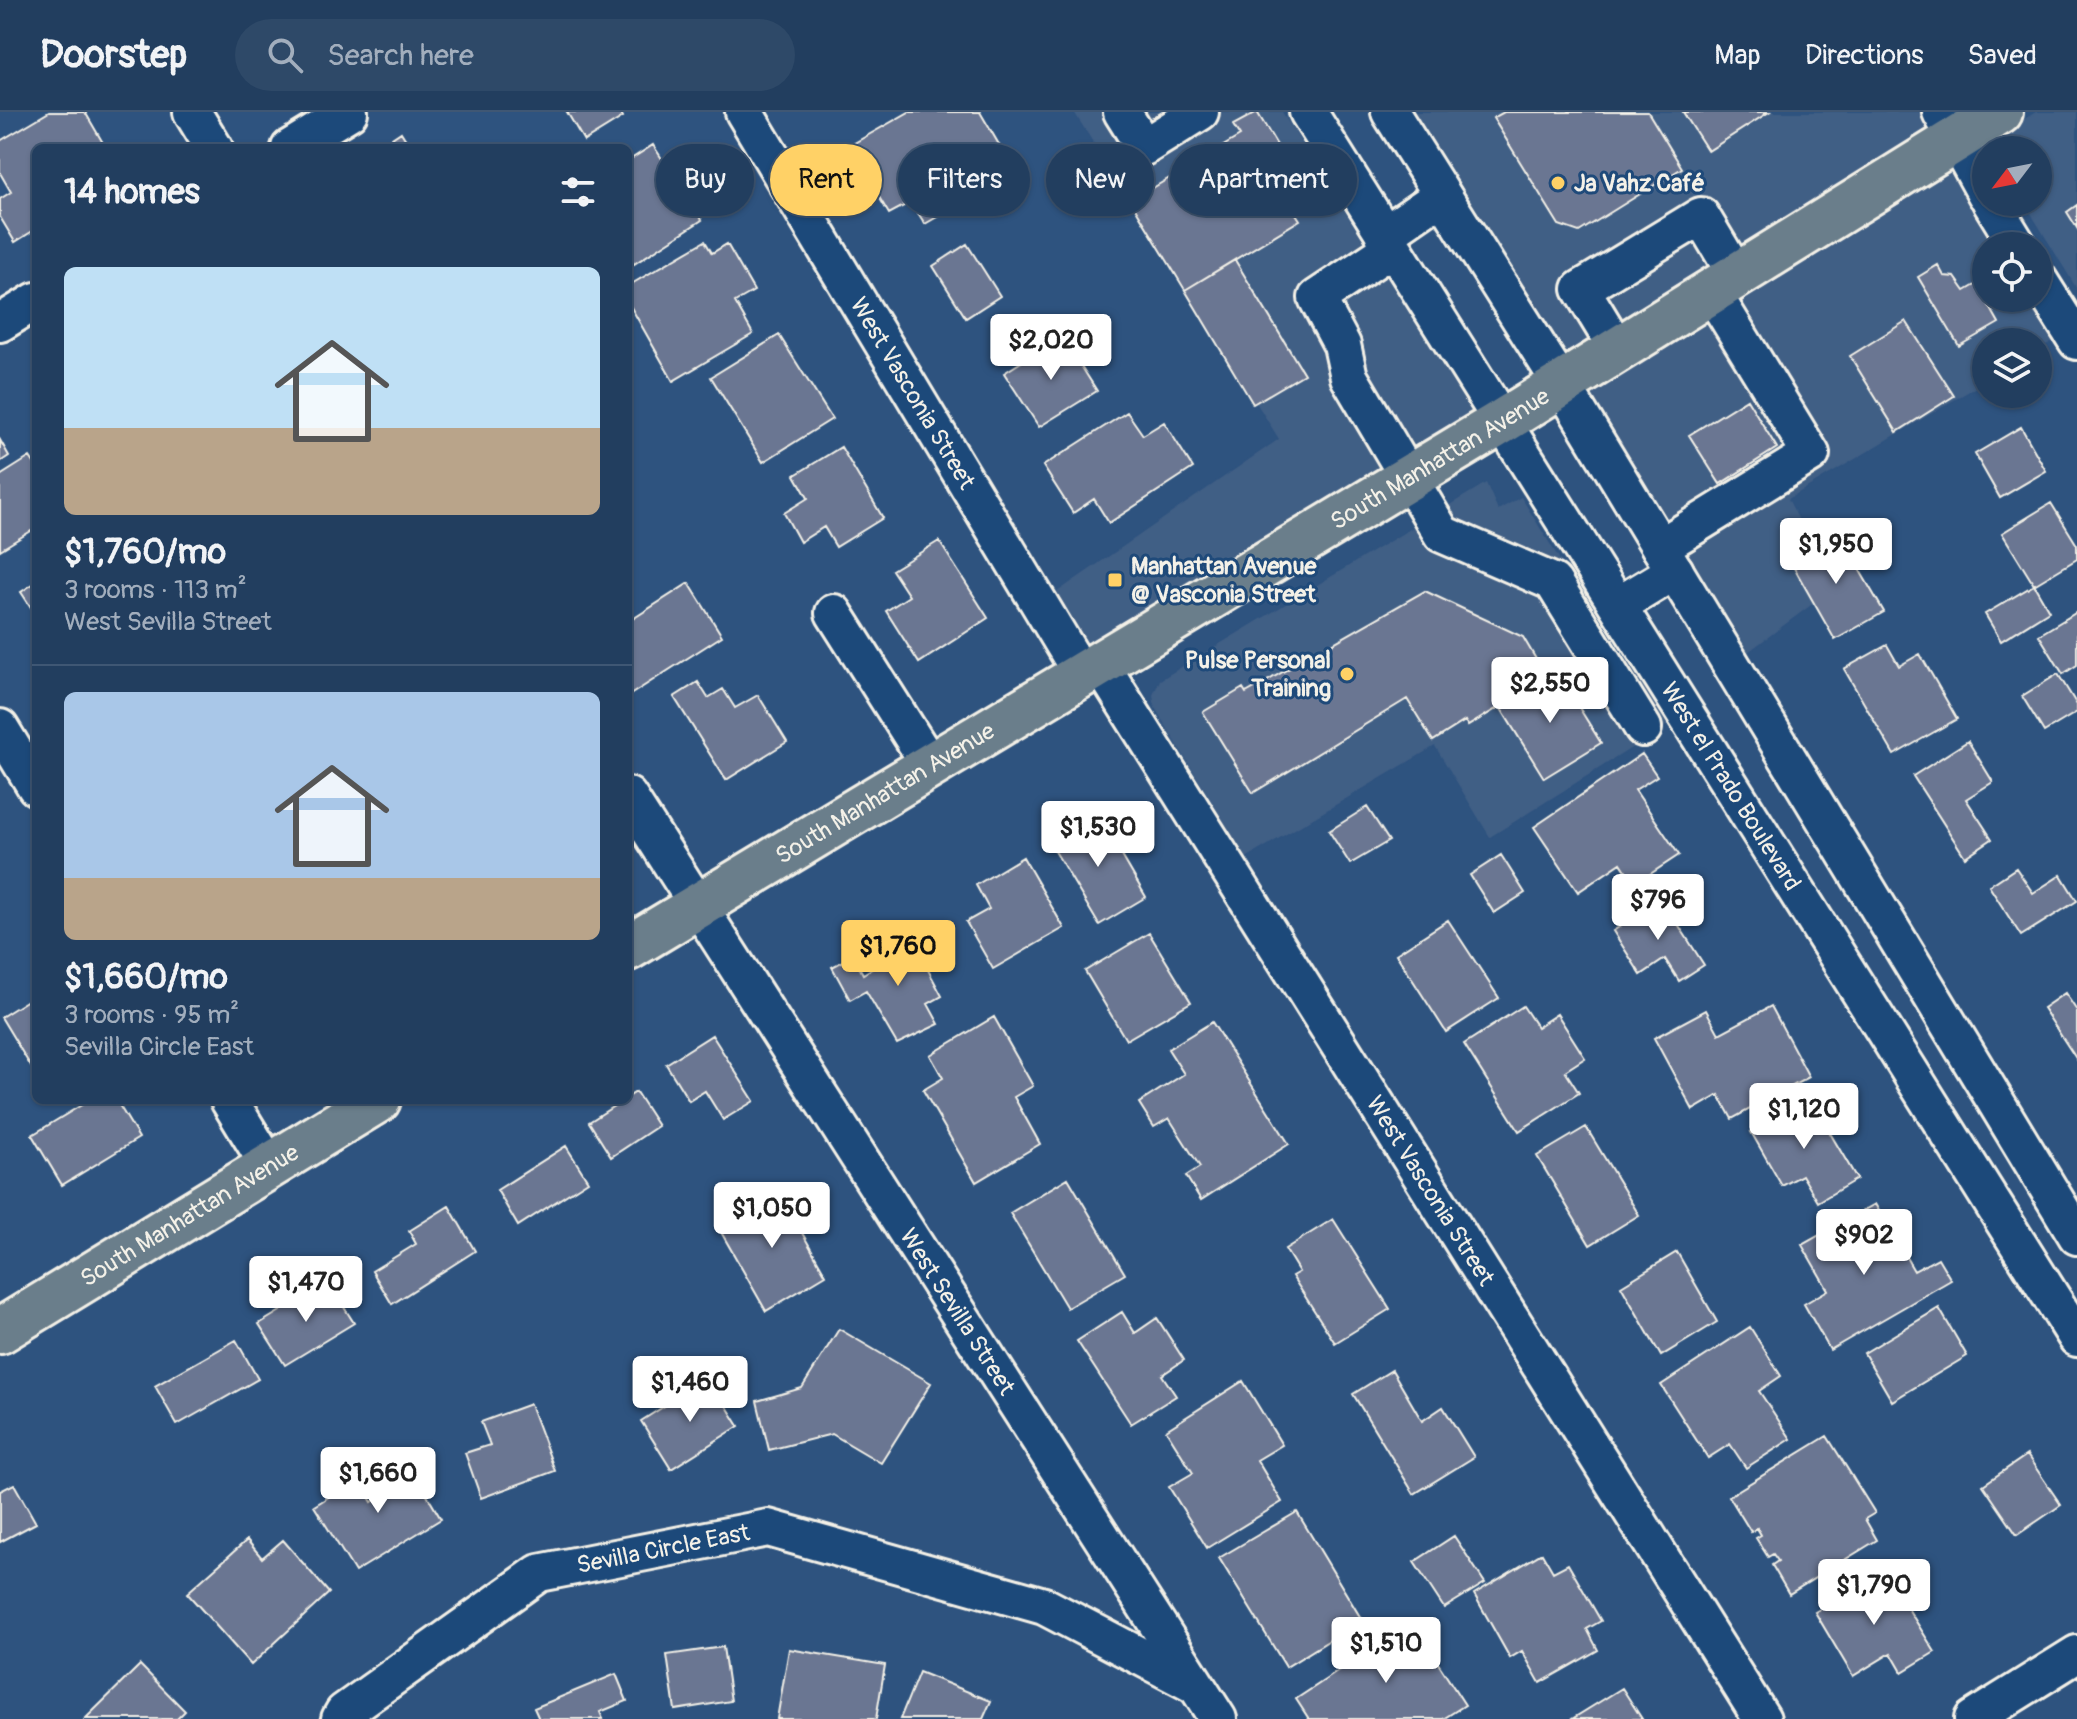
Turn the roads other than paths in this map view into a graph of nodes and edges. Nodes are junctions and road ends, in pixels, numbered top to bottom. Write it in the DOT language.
graph roads {
  1 [pos="192,112"];
  2 [pos="349,112"];
  3 [pos="744,112"];
  4 [pos="1122,112"];
  5 [pos="1200,112"];
  6 [pos="1308,112"];
  7 [pos="1390,112"];
  8 [pos="2000,112"];
  9 [pos="1948,125"];
  10 [pos="212,144"];
  11 [pos="297,144"];
  12 [pos="1972,169"];
  13 [pos="1442,195"];
  14 [pos="1388,241"];
  15 [pos="1724,284"];
  16 [pos="2052,301"];
  17 [pos="32,303"];
  18 [pos="0,323"];
  19 [pos="2077,341"];
  20 [pos="1618,350"];
  21 [pos="1562,385"];
  22 [pos="1503,421"];
  23 [pos="1409,478"];
  24 [pos="1590,559"];
  25 [pos="1668,559"];
  26 [pos="1553,582"];
  27 [pos="1619,605"];
  28 [pos="834,613"];
  29 [pos="1090,668"];
  30 [pos="0,728"];
  31 [pos="1643,728"];
  32 [pos="930,765"];
  33 [pos="32,780"];
  34 [pos="632,802"];
  35 [pos="698,905"];
  36 [pos="632,946"];
  37 [pos="1964,1049"];
  38 [pos="1914,1078"];
  39 [pos="231,1104"];
  40 [pos="371,1104"];
  41 [pos="269,1166"];
  42 [pos="2077,1236"];
  43 [pos="0,1331"];
  44 [pos="2077,1338"];
  45 [pos="2077,1654"];
  46 [pos="1198,1687"];
  47 [pos="340,1719"];
  48 [pos="1218,1719"];
  49 [pos="1762,1719"];
  50 [pos="1973,1719"];
  1 -- 10 [label="street"];
  2 -- 11 [label="street"];
  3 -- 29 [label="street, West Vasconia Street"];
  4 -- 5 [label="street"];
  6 -- 14 [label="street, West el Prado Boulevard"];
  7 -- 13 [label="street"];
  8 -- 9 [label="main road, South Manhattan Avenue"];
  9 -- 12 [label="street"];
  9 -- 15 [label="main road, South Manhattan Avenue"];
  13 -- 14 [label="street"];
  13 -- 21 [label="street"];
  14 -- 22 [label="street, West el Prado Boulevard"];
  14 -- 23 [label="street"];
  15 -- 20 [label="main road, South Manhattan Avenue"];
  15 -- 20 [label="street"];
  15 -- 25 [label="street"];
  16 -- 19 [label="street"];
  17 -- 18 [label="street"];
  20 -- 21 [label="main road, South Manhattan Avenue"];
  21 -- 22 [label="main road, South Manhattan Avenue"];
  21 -- 25 [label="street"];
  22 -- 23 [label="main road, South Manhattan Avenue"];
  22 -- 24 [label="street, West el Prado Boulevard"];
  23 -- 26 [label="street"];
  23 -- 29 [label="main road, South Manhattan Avenue"];
  24 -- 26 [label="street"];
  24 -- 27 [label="street, West el Prado Boulevard"];
  25 -- 27 [label="street"];
  25 -- 37 [label="street"];
  26 -- 31 [label="street"];
  27 -- 38 [label="street, West el Prado Boulevard"];
  28 -- 32 [label="street"];
  29 -- 32 [label="main road, South Manhattan Avenue"];
  29 -- 49 [label="street, West Vasconia Street"];
  30 -- 33 [label="street"];
  32 -- 35 [label="main road, South Manhattan Avenue"];
  34 -- 35 [label="street, West Sevilla Street"];
  35 -- 36 [label="main road, South Manhattan Avenue"];
  35 -- 46 [label="street, West Sevilla Street"];
  37 -- 38 [label="street"];
  37 -- 42 [label="street"];
  38 -- 44 [label="street, West el Prado Boulevard"];
  39 -- 41 [label="street"];
  40 -- 41 [label="main road, South Manhattan Avenue"];
  41 -- 43 [label="main road, South Manhattan Avenue"];
  45 -- 50 [label="street"];
  46 -- 47 [label="street, Sevilla Circle East"];
  46 -- 48 [label="street, West Sevilla Street"];
}
